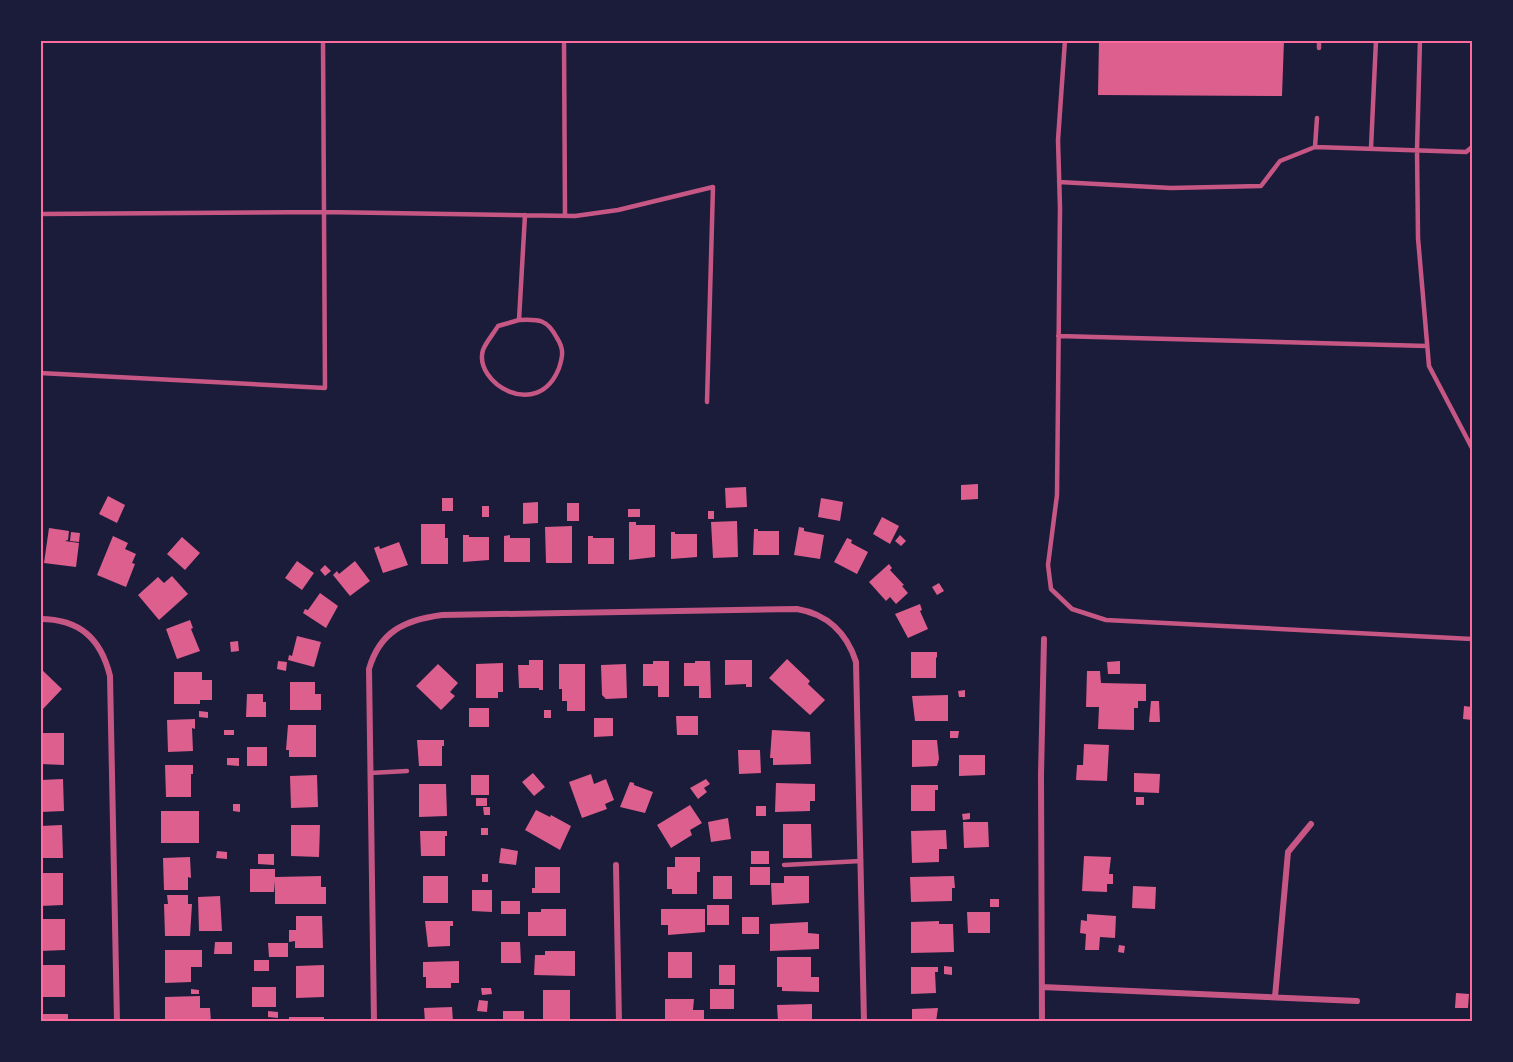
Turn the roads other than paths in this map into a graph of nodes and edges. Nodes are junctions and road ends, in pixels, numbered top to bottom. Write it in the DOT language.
graph roads {
  1 [pos="323,40"];
  2 [pos="564,40"];
  3 [pos="1065,40"];
  4 [pos="1319,40"];
  5 [pos="1376,40"];
  6 [pos="1420,40"];
  7 [pos="1319,48"];
  8 [pos="1317,118"];
  9 [pos="1315,147"];
  10 [pos="1473,147"];
  11 [pos="1371,148"];
  12 [pos="1417,149"];
  13 [pos="1059,182"];
  14 [pos="324,212"];
  15 [pos="40,214"];
  16 [pos="525,215"];
  17 [pos="565,215"];
  18 [pos="519,320"];
  19 [pos="1058,336"];
  20 [pos="1427,346"];
  21 [pos="40,373"];
  22 [pos="707,402"];
  23 [pos="1473,448"];
  24 [pos="40,619"];
  25 [pos="1044,639"];
  26 [pos="1473,639"];
  27 [pos="407,771"];
  28 [pos="370,772"];
  29 [pos="1311,824"];
  30 [pos="861,861"];
  31 [pos="616,865"];
  32 [pos="784,865"];
  33 [pos="1042,987"];
  34 [pos="1275,997"];
  35 [pos="1357,1001"];
  36 [pos="117,1022"];
  37 [pos="374,1022"];
  38 [pos="619,1022"];
  39 [pos="864,1022"];
  40 [pos="1042,1022"];
  1 -- 14 [label="lane"];
  2 -- 17 [label="lane"];
  3 -- 13 [label="lane"];
  4 -- 7 [label="lane"];
  5 -- 11 [label="lane"];
  6 -- 12 [label="lane"];
  8 -- 9 [label="lane"];
  9 -- 11 [label="lane"];
  9 -- 13 [label="lane"];
  10 -- 12 [label="lane"];
  11 -- 12 [label="lane"];
  12 -- 20 [label="lane"];
  13 -- 19 [label="lane"];
  14 -- 15 [label="lane"];
  14 -- 16 [label="lane"];
  14 -- 21 [label="lane"];
  16 -- 17 [label="lane"];
  16 -- 18 [label="lane"];
  17 -- 22 [label="lane"];
  18 -- 18 [label="lane"];
  19 -- 20 [label="lane"];
  19 -- 26 [label="lane"];
  20 -- 23 [label="lane"];
  24 -- 36 [label="street"];
  25 -- 33 [label="street"];
  27 -- 28 [label="lane"];
  28 -- 30 [label="street"];
  28 -- 37 [label="street"];
  29 -- 34 [label="street"];
  30 -- 32 [label="lane"];
  30 -- 39 [label="street"];
  31 -- 38 [label="street"];
  33 -- 34 [label="street"];
  33 -- 40 [label="street"];
  34 -- 35 [label="street"];
}
